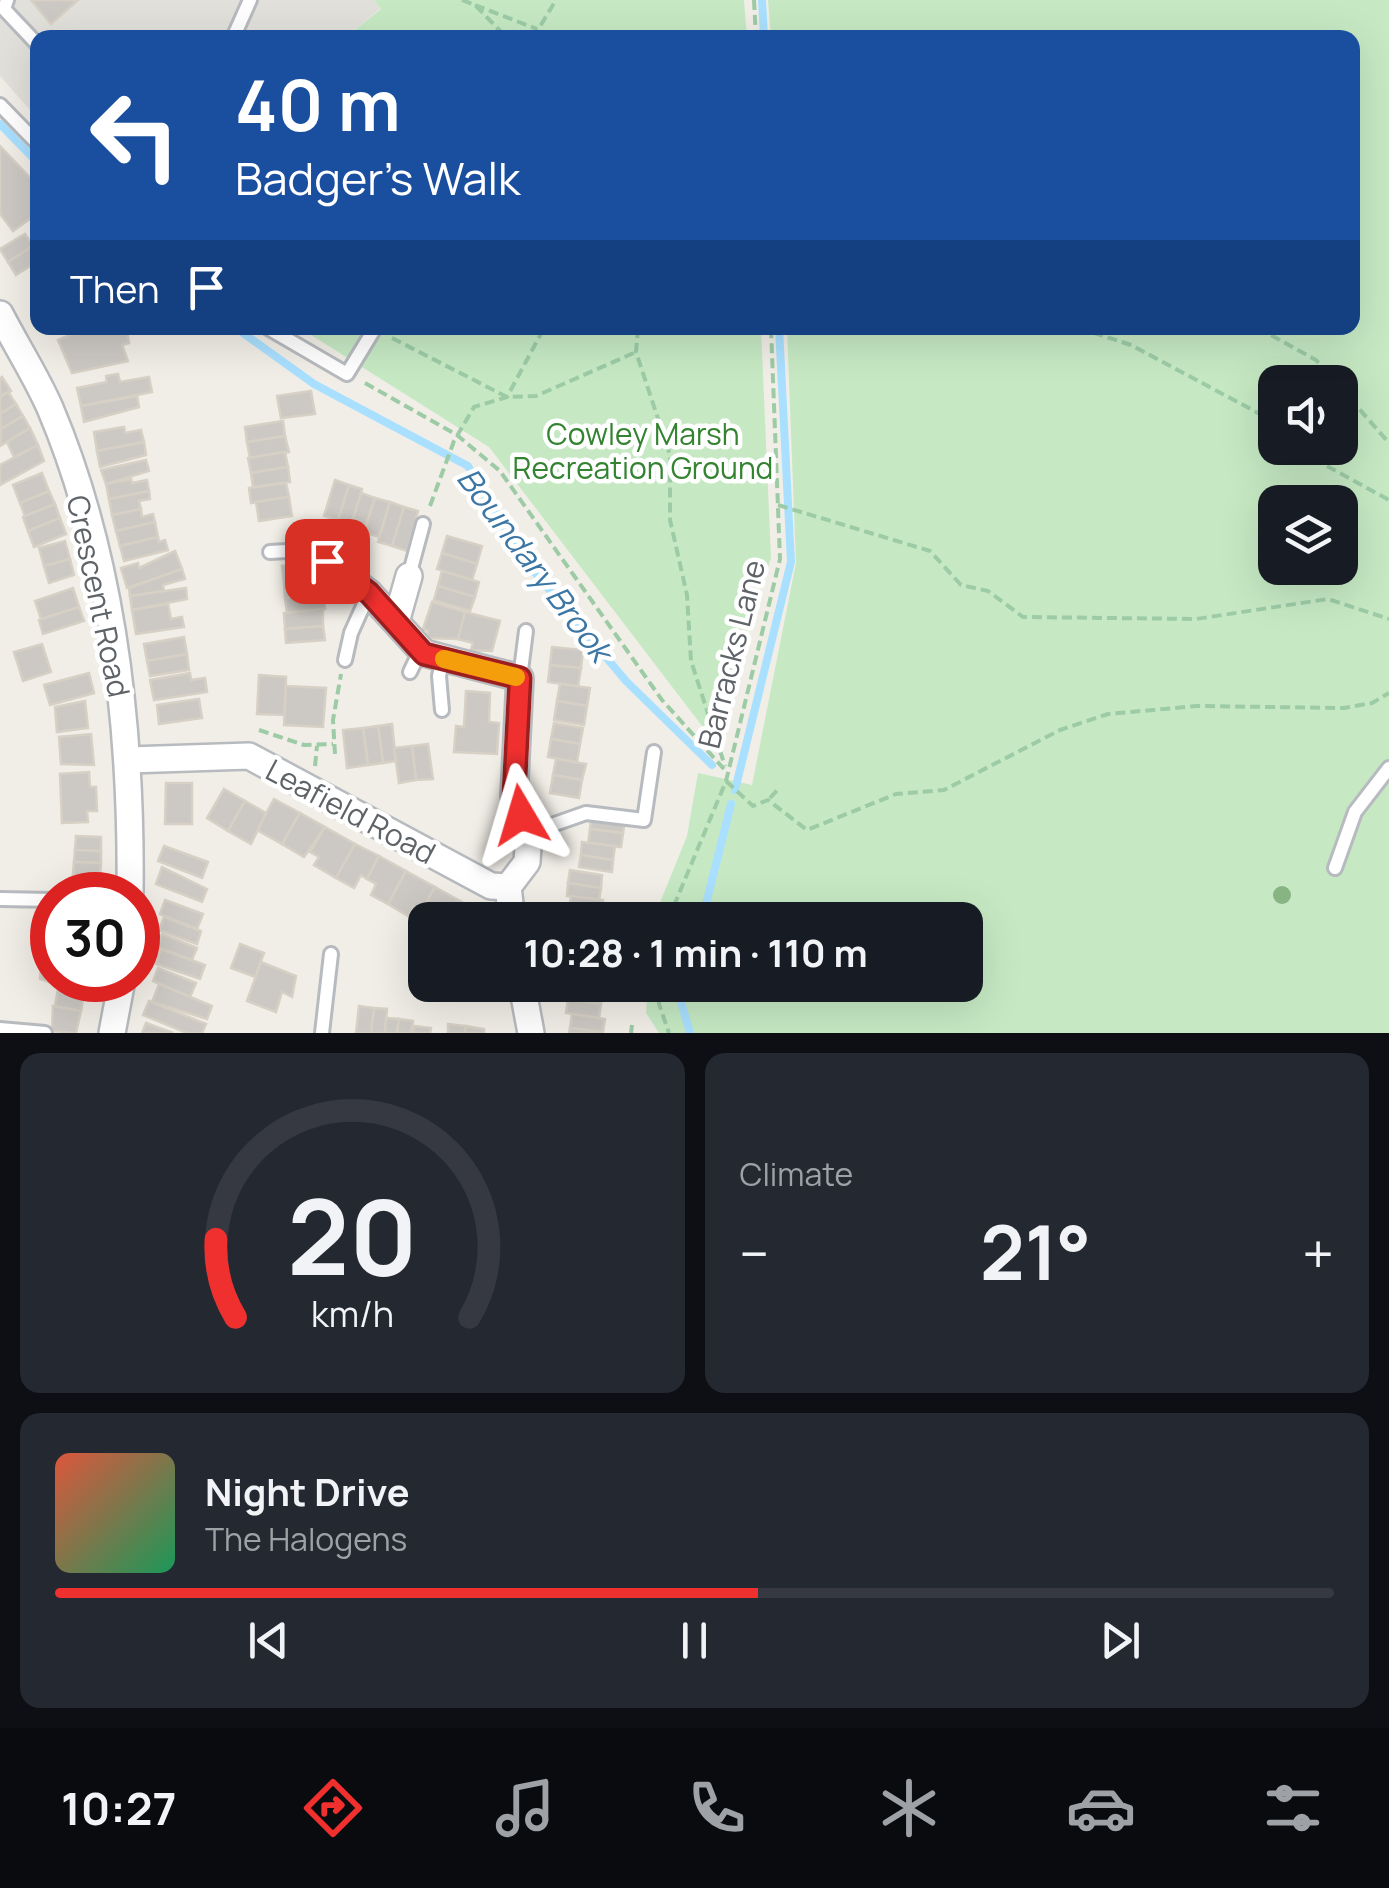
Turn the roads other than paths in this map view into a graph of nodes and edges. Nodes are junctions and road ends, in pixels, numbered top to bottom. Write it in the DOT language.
graph roads {
  1 [pos="7,0"];
  2 [pos="250,0"];
  3 [pos="238,30"];
  4 [pos="30,37"];
  5 [pos="0,105"];
  6 [pos="30,136"];
  7 [pos="0,314"];
  8 [pos="280,335"];
  9 [pos="370,335"];
  10 [pos="423,524"];
  11 [pos="270,552"];
  12 [pos="327,561"];
  13 [pos="409,576"];
  14 [pos="369,593"];
  15 [pos="396,622"];
  16 [pos="526,631"];
  17 [pos="345,660"];
  18 [pos="424,660"];
  19 [pos="520,678"];
  20 [pos="442,710"];
  21 [pos="654,752"];
  22 [pos="130,760"];
  23 [pos="1389,768"];
  24 [pos="529,834"];
  25 [pos="1335,868"];
  26 [pos="130,872"];
  27 [pos="508,887"];
  28 [pos="0,899"];
  29 [pos="30,900"];
  30 [pos="510,902"];
  31 [pos="331,954"];
  32 [pos="118,1002"];
  33 [pos="525,1002"];
  34 [pos="0,1029"];
  35 [pos="44,1033"];
  36 [pos="112,1033"];
  37 [pos="322,1033"];
  38 [pos="531,1033"];
  1 -- 4 [label="lane"];
  2 -- 3 [label="lane"];
  5 -- 6 [label="lane"];
  7 -- 22 [label="street, Crescent Road"];
  8 -- 9 [label="lane"];
  10 -- 13 [label="lane"];
  11 -- 12 [label="lane"];
  12 -- 14 [label="street"];
  13 -- 15 [label="street"];
  14 -- 15 [label="street"];
  14 -- 17 [label="lane"];
  15 -- 18 [label="street"];
  16 -- 19 [label="lane"];
  18 -- 19 [label="street"];
  18 -- 20 [label="lane"];
  19 -- 24 [label="street"];
  21 -- 24 [label="lane"];
  22 -- 26 [label="street, Crescent Road"];
  22 -- 27 [label="street, Leafield Road"];
  23 -- 25 [label="lane"];
  24 -- 27 [label="street"];
  27 -- 30 [label="street"];
  28 -- 29 [label="lane"];
  31 -- 37 [label="lane"];
  32 -- 36 [label="street"];
  33 -- 38 [label="street"];
  34 -- 35 [label="lane"];
}
